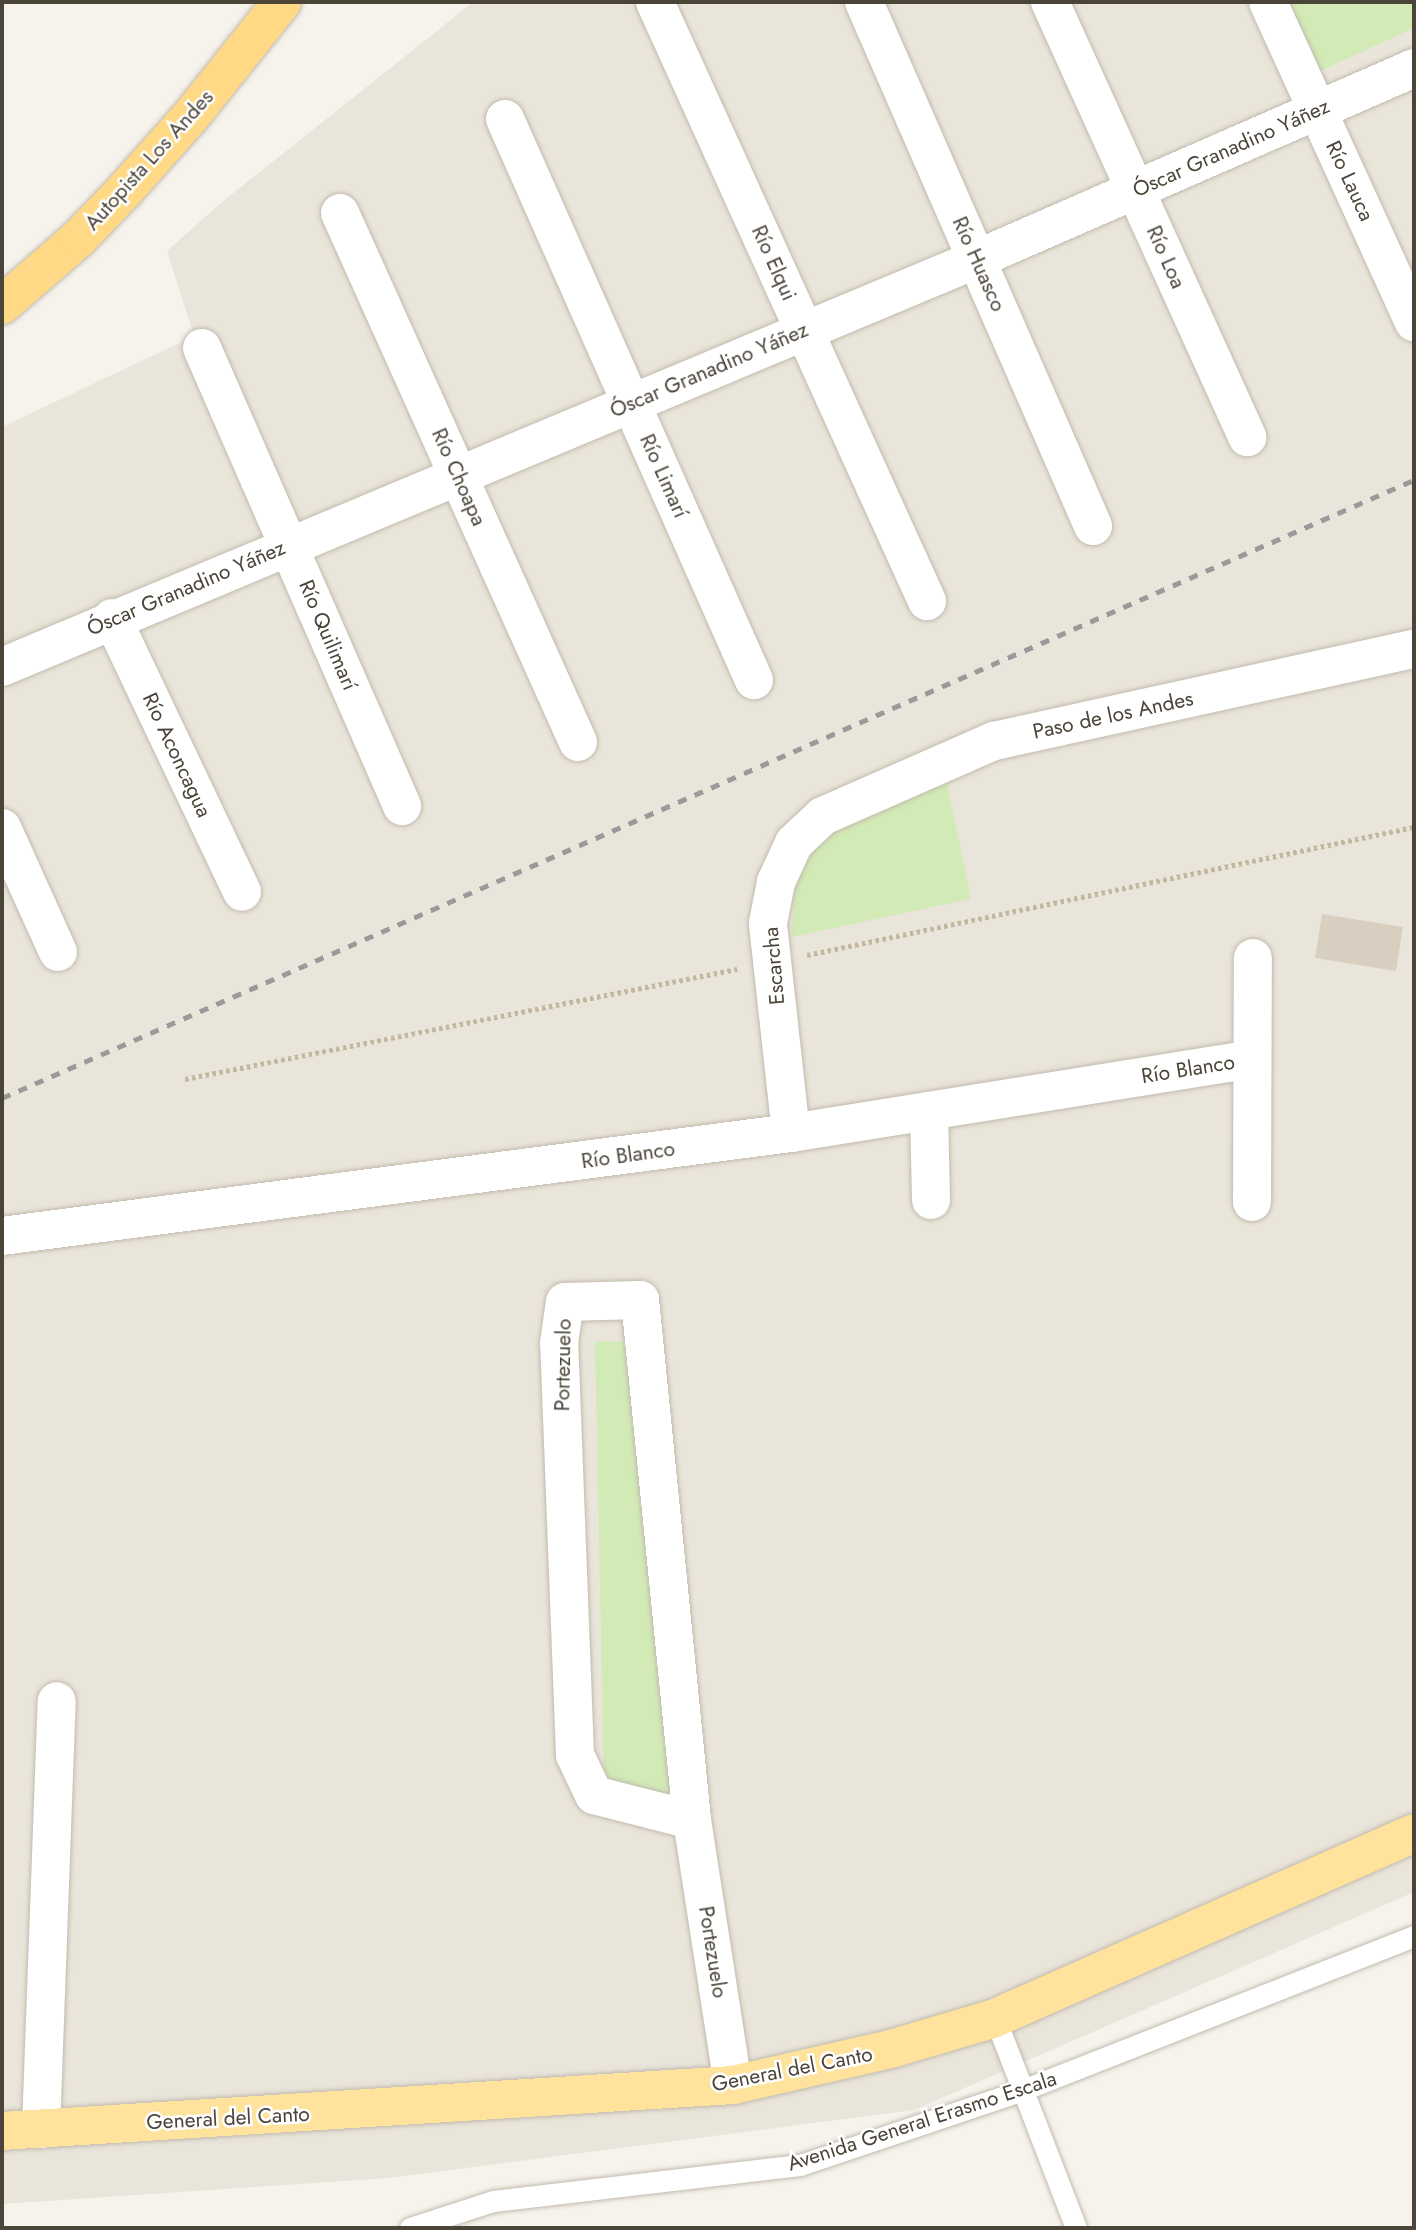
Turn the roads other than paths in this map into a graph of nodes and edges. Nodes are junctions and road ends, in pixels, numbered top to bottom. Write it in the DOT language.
graph roads {
  1 [pos="282,2"];
  2 [pos="655,2"];
  3 [pos="864,2"];
  4 [pos="1050,2"];
  5 [pos="1268,2"];
  6 [pos="1414,68"];
  7 [pos="1317,110"];
  8 [pos="505,119"];
  9 [pos="1136,189"];
  10 [pos="340,213"];
  11 [pos="977,259"];
  12 [pos="2,305"];
  13 [pos="1414,322"];
  14 [pos="804,330"];
  15 [pos="202,348"];
  16 [pos="631,404"];
  17 [pos="1247,437"];
  18 [pos="459,476"];
  19 [pos="1093,526"];
  20 [pos="289,545"];
  21 [pos="927,601"];
  22 [pos="111,618"];
  23 [pos="1414,649"];
  24 [pos="2,667"];
  25 [pos="754,680"];
  26 [pos="578,742"];
  27 [pos="402,806"];
  28 [pos="823,816"];
  29 [pos="2,828"];
  30 [pos="242,892"];
  31 [pos="58,952"];
  32 [pos="1253,958"];
  33 [pos="1251,1059"];
  34 [pos="929,1111"];
  35 [pos="791,1133"];
  36 [pos="931,1200"];
  37 [pos="1252,1202"];
  38 [pos="2,1236"];
  39 [pos="57,1701"];
  40 [pos="692,1820"];
  41 [pos="1414,1833"];
  42 [pos="1414,1936"];
  43 [pos="995,2018"];
  44 [pos="733,2085"];
  45 [pos="1023,2090"];
  46 [pos="41,2129"];
  47 [pos="2,2132"];
  48 [pos="410,2228"];
  49 [pos="1076,2228"];
  1 -- 12 [label="highway, Autopista Los Andes"];
  2 -- 14 [label="street, Río Elqui"];
  3 -- 11 [label="street, Río Huasco"];
  4 -- 9 [label="street, Río Loa"];
  5 -- 7 [label="street, Río Lauca"];
  6 -- 7 [label="street, Óscar Granadino Yáñez"];
  7 -- 9 [label="street, Óscar Granadino Yáñez"];
  7 -- 13 [label="street, Río Lauca"];
  8 -- 16 [label="street, Río Limarí"];
  9 -- 11 [label="street, Óscar Granadino Yáñez"];
  9 -- 17 [label="street, Río Loa"];
  10 -- 18 [label="street, Río Choapa"];
  11 -- 14 [label="street, Óscar Granadino Yáñez"];
  11 -- 19 [label="street, Río Huasco"];
  14 -- 16 [label="street, Óscar Granadino Yáñez"];
  14 -- 21 [label="street, Río Elqui"];
  15 -- 20 [label="street, Río Quilimarí"];
  16 -- 18 [label="street, Óscar Granadino Yáñez"];
  16 -- 25 [label="street, Río Limarí"];
  18 -- 20 [label="street, Óscar Granadino Yáñez"];
  18 -- 26 [label="street, Río Choapa"];
  20 -- 22 [label="street, Óscar Granadino Yáñez"];
  20 -- 27 [label="street, Río Quilimarí"];
  22 -- 24 [label="street, Óscar Granadino Yáñez"];
  22 -- 30 [label="street, Río Aconcagua"];
  23 -- 28 [label="street, Paso de los Andes"];
  28 -- 35 [label="street, Escarcha"];
  29 -- 31 [label="street"];
  32 -- 33 [label="street"];
  33 -- 34 [label="street, Río Blanco"];
  33 -- 37 [label="street"];
  34 -- 35 [label="street, Río Blanco"];
  34 -- 36 [label="street"];
  35 -- 38 [label="street, Río Blanco"];
  39 -- 46 [label="street"];
  40 -- 40 [label="street, Portezuelo"];
  40 -- 44 [label="street, Portezuelo"];
  41 -- 43 [label="main road, General del Canto"];
  42 -- 45 [label="lane, Avenida General Erasmo Escala"];
  43 -- 44 [label="main road, General del Canto"];
  43 -- 45 [label="lane"];
  44 -- 46 [label="main road, General del Canto"];
  45 -- 48 [label="lane, Avenida General Erasmo Escala"];
  45 -- 49 [label="lane"];
  46 -- 47 [label="main road, General del Canto"];
}
